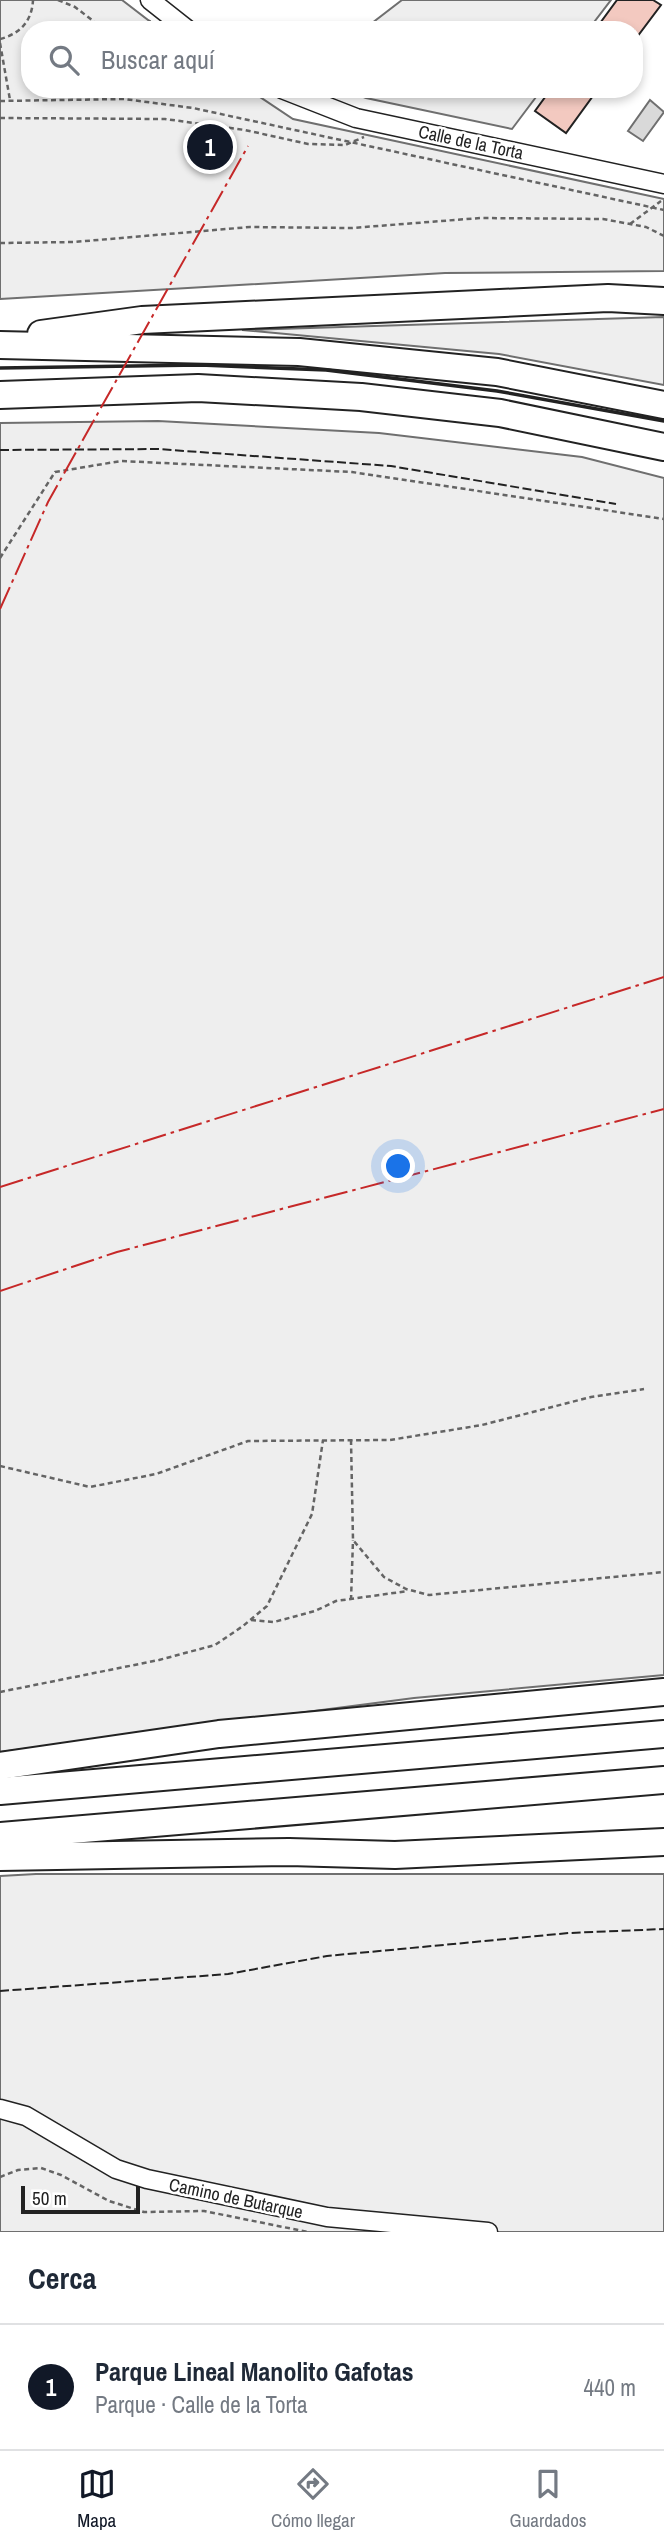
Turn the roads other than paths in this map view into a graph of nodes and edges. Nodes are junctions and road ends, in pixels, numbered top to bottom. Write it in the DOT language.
graph roads {
  1 [pos="151,9"];
  2 [pos="172,21"];
  3 [pos="305,98"];
  4 [pos="664,184"];
  5 [pos="664,301"];
  6 [pos="0,342"];
  7 [pos="0,395"];
  8 [pos="664,405"];
  9 [pos="606,433"];
  10 [pos="664,447"];
  11 [pos="664,459"];
  12 [pos="664,1692"];
  13 [pos="664,1734"];
  14 [pos="0,1766"];
  15 [pos="664,1780"];
  16 [pos="0,1791"];
  17 [pos="664,1825"];
  18 [pos="0,1836"];
  19 [pos="664,1842"];
  20 [pos="289,1852"];
  21 [pos="0,1857"];
  22 [pos="0,2109"];
  23 [pos="488,2232"];
  1 -- 2 [label="street"];
  3 -- 4 [label="street, Calle de la Torta"];
  5 -- 6 [label="highway"];
  6 -- 8 [label="highway"];
  7 -- 9 [label="highway"];
  9 -- 10 [label="highway"];
  9 -- 11 [label="highway"];
  12 -- 14 [label="highway"];
  13 -- 16 [label="highway"];
  15 -- 18 [label="highway"];
  17 -- 20 [label="highway"];
  19 -- 20 [label="highway"];
  20 -- 21 [label="highway"];
  22 -- 23 [label="street, Camino de Butarque"];
}
